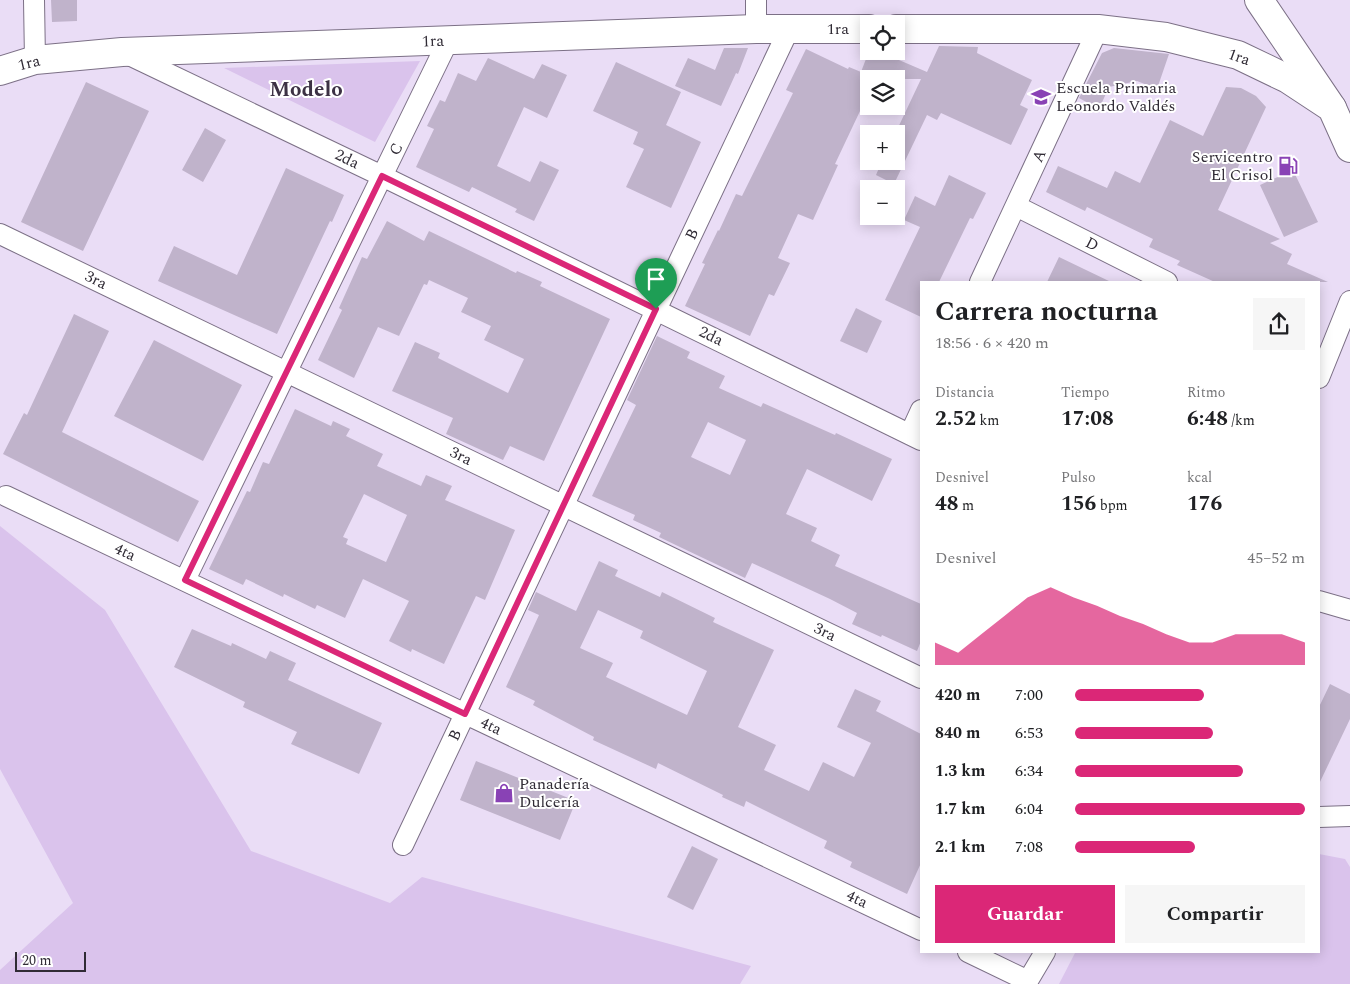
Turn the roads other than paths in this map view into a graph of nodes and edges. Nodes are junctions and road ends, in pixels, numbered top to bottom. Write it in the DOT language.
graph roads {
  1 [pos="34,0"];
  2 [pos="756,0"];
  3 [pos="1259,0"];
  4 [pos="789,29"];
  5 [pos="860,29"];
  6 [pos="905,29"];
  7 [pos="1098,29"];
  8 [pos="756,30"];
  9 [pos="448,40"];
  10 [pos="122,52"];
  11 [pos="35,60"];
  12 [pos="0,70"];
  13 [pos="1332,108"];
  14 [pos="1350,148"];
  15 [pos="382,176"];
  16 [pos="1016,206"];
  17 [pos="0,234"];
  18 [pos="980,281"];
  19 [pos="1165,281"];
  20 [pos="1350,301"];
  21 [pos="656,309"];
  22 [pos="1321,367"];
  23 [pos="286,372"];
  24 [pos="920,415"];
  25 [pos="916,437"];
  26 [pos="6,496"];
  27 [pos="564,505"];
  28 [pos="185,580"];
  29 [pos="1320,601"];
  30 [pos="1350,610"];
  31 [pos="920,678"];
  32 [pos="465,714"];
  33 [pos="1350,816"];
  34 [pos="1320,817"];
  35 [pos="403,845"];
  36 [pos="920,930"];
  37 [pos="970,953"];
  38 [pos="1044,953"];
  39 [pos="1027,982"];
  1 -- 11 [label="street"];
  2 -- 8 [label="street"];
  3 -- 13 [label="main road"];
  4 -- 5 [label="main road, 1ra"];
  4 -- 8 [label="main road, 1ra"];
  4 -- 21 [label="street, B"];
  6 -- 7 [label="main road, 1ra"];
  7 -- 13 [label="main road, 1ra"];
  7 -- 16 [label="street, A"];
  8 -- 9 [label="main road, 1ra"];
  9 -- 10 [label="main road, 1ra"];
  9 -- 15 [label="street, C"];
  10 -- 11 [label="main road, 1ra"];
  10 -- 15 [label="street, 2da"];
  11 -- 12 [label="main road, 1ra"];
  13 -- 14 [label="main road"];
  15 -- 21 [label="street, 2da"];
  15 -- 23 [label="street, C"];
  16 -- 18 [label="street, A"];
  16 -- 19 [label="street, D"];
  17 -- 23 [label="street, 3ra"];
  20 -- 22 [label="street"];
  21 -- 25 [label="street, 2da"];
  21 -- 27 [label="street, B"];
  23 -- 27 [label="street, 3ra"];
  23 -- 28 [label="street, C"];
  24 -- 25 [label="street"];
  26 -- 28 [label="street, 4ta"];
  27 -- 31 [label="street, 3ra"];
  27 -- 32 [label="street, B"];
  28 -- 32 [label="street, 4ta"];
  29 -- 30 [label="street"];
  32 -- 35 [label="street, B"];
  32 -- 36 [label="street, 4ta"];
  33 -- 34 [label="street"];
  37 -- 39 [label="street"];
  38 -- 39 [label="street"];
}
